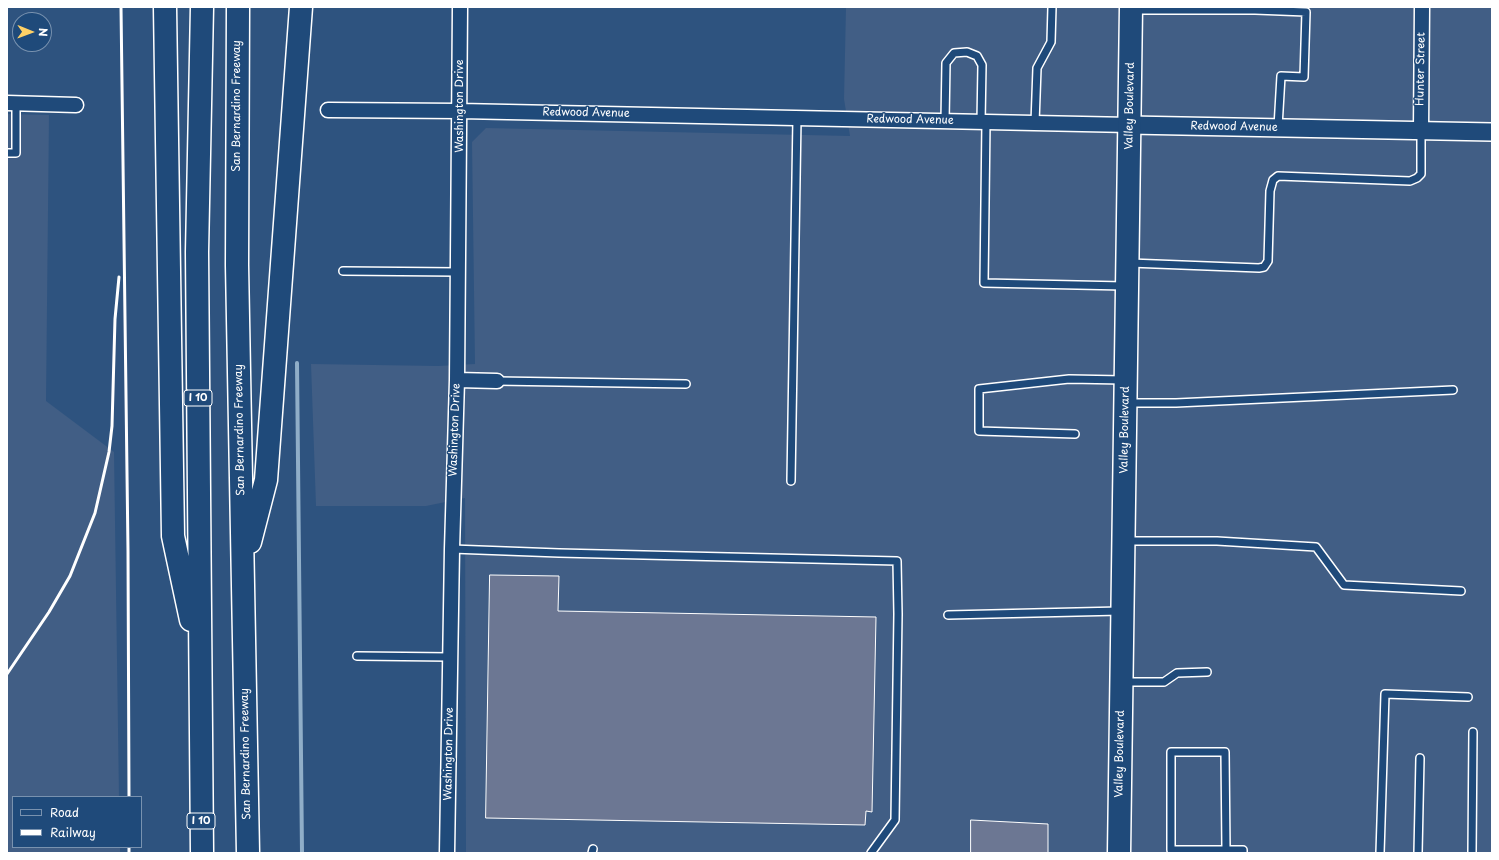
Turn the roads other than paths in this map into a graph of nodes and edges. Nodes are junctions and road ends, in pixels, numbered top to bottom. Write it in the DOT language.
graph roads {
  1 [pos="165,7"];
  2 [pos="202,7"];
  3 [pos="238,7"];
  4 [pos="301,7"];
  5 [pos="460,7"];
  6 [pos="1052,7"];
  7 [pos="1422,7"];
  8 [pos="1131,8"];
  9 [pos="12,104"];
  10 [pos="76,105"];
  11 [pos="328,110"];
  12 [pos="460,111"];
  13 [pos="797,118"];
  14 [pos="945,121"];
  15 [pos="984,122"];
  16 [pos="1035,123"];
  17 [pos="1130,125"];
  18 [pos="1278,127"];
  19 [pos="1421,130"];
  20 [pos="1492,132"];
  21 [pos="7,153"];
  22 [pos="1128,263"];
  23 [pos="343,271"];
  24 [pos="458,272"];
  25 [pos="1127,286"];
  26 [pos="457,380"];
  27 [pos="1126,380"];
  28 [pos="497,381"];
  29 [pos="686,384"];
  30 [pos="1454,390"];
  31 [pos="1126,403"];
  32 [pos="1075,434"];
  33 [pos="791,481"];
  34 [pos="1124,540"];
  35 [pos="452,549"];
  36 [pos="243,570"];
  37 [pos="1461,591"];
  38 [pos="1122,611"];
  39 [pos="948,615"];
  40 [pos="357,656"];
  41 [pos="450,657"];
  42 [pos="200,665"];
  43 [pos="1207,672"];
  44 [pos="1122,682"];
  45 [pos="1468,697"];
  46 [pos="1473,732"];
  47 [pos="1420,758"];
  48 [pos="1226,850"];
  49 [pos="202,853"];
  50 [pos="248,853"];
  51 [pos="447,853"];
  52 [pos="871,853"];
  53 [pos="1119,853"];
  54 [pos="1243,853"];
  55 [pos="1380,853"];
  56 [pos="1418,853"];
  57 [pos="1472,853"];
  1 -- 42 [label="main road"];
  2 -- 42 [label="main road, I 10"];
  3 -- 36 [label="main road, San Bernardino Freeway"];
  4 -- 36 [label="main road"];
  5 -- 12 [label="street, Washington Drive"];
  6 -- 16 [label="lane"];
  7 -- 19 [label="street, Hunter Street"];
  8 -- 17 [label="main road, Valley Boulevard"];
  8 -- 18 [label="lane"];
  9 -- 10 [label="street"];
  9 -- 21 [label="lane"];
  11 -- 12 [label="street, Redwood Avenue"];
  12 -- 13 [label="street, Redwood Avenue"];
  12 -- 24 [label="street, Washington Drive"];
  13 -- 14 [label="street, Redwood Avenue"];
  13 -- 33 [label="lane"];
  14 -- 15 [label="street, Redwood Avenue"];
  14 -- 15 [label="lane"];
  15 -- 16 [label="street, Redwood Avenue"];
  15 -- 25 [label="lane"];
  16 -- 17 [label="street, Redwood Avenue"];
  17 -- 18 [label="street, Redwood Avenue"];
  17 -- 22 [label="main road, Valley Boulevard"];
  18 -- 19 [label="street, Redwood Avenue"];
  19 -- 20 [label="street, Redwood Avenue"];
  19 -- 22 [label="lane"];
  22 -- 25 [label="main road, Valley Boulevard"];
  23 -- 24 [label="lane"];
  24 -- 26 [label="street, Washington Drive"];
  25 -- 27 [label="main road, Valley Boulevard"];
  26 -- 28 [label="street"];
  26 -- 35 [label="street, Washington Drive"];
  27 -- 31 [label="main road, Valley Boulevard"];
  27 -- 32 [label="lane"];
  28 -- 29 [label="lane"];
  30 -- 31 [label="lane"];
  31 -- 34 [label="main road, Valley Boulevard"];
  34 -- 37 [label="lane"];
  34 -- 38 [label="main road, Valley Boulevard"];
  35 -- 41 [label="street, Washington Drive"];
  35 -- 52 [label="lane"];
  36 -- 50 [label="main road, San Bernardino Freeway"];
  38 -- 39 [label="lane"];
  38 -- 44 [label="main road, Valley Boulevard"];
  40 -- 41 [label="lane"];
  41 -- 51 [label="street, Washington Drive"];
  42 -- 49 [label="main road, I 10"];
  43 -- 44 [label="lane"];
  44 -- 53 [label="main road, Valley Boulevard"];
  45 -- 55 [label="lane"];
  46 -- 57 [label="lane"];
  47 -- 56 [label="lane"];
  48 -- 48 [label="lane"];
  48 -- 54 [label="lane"];
}
